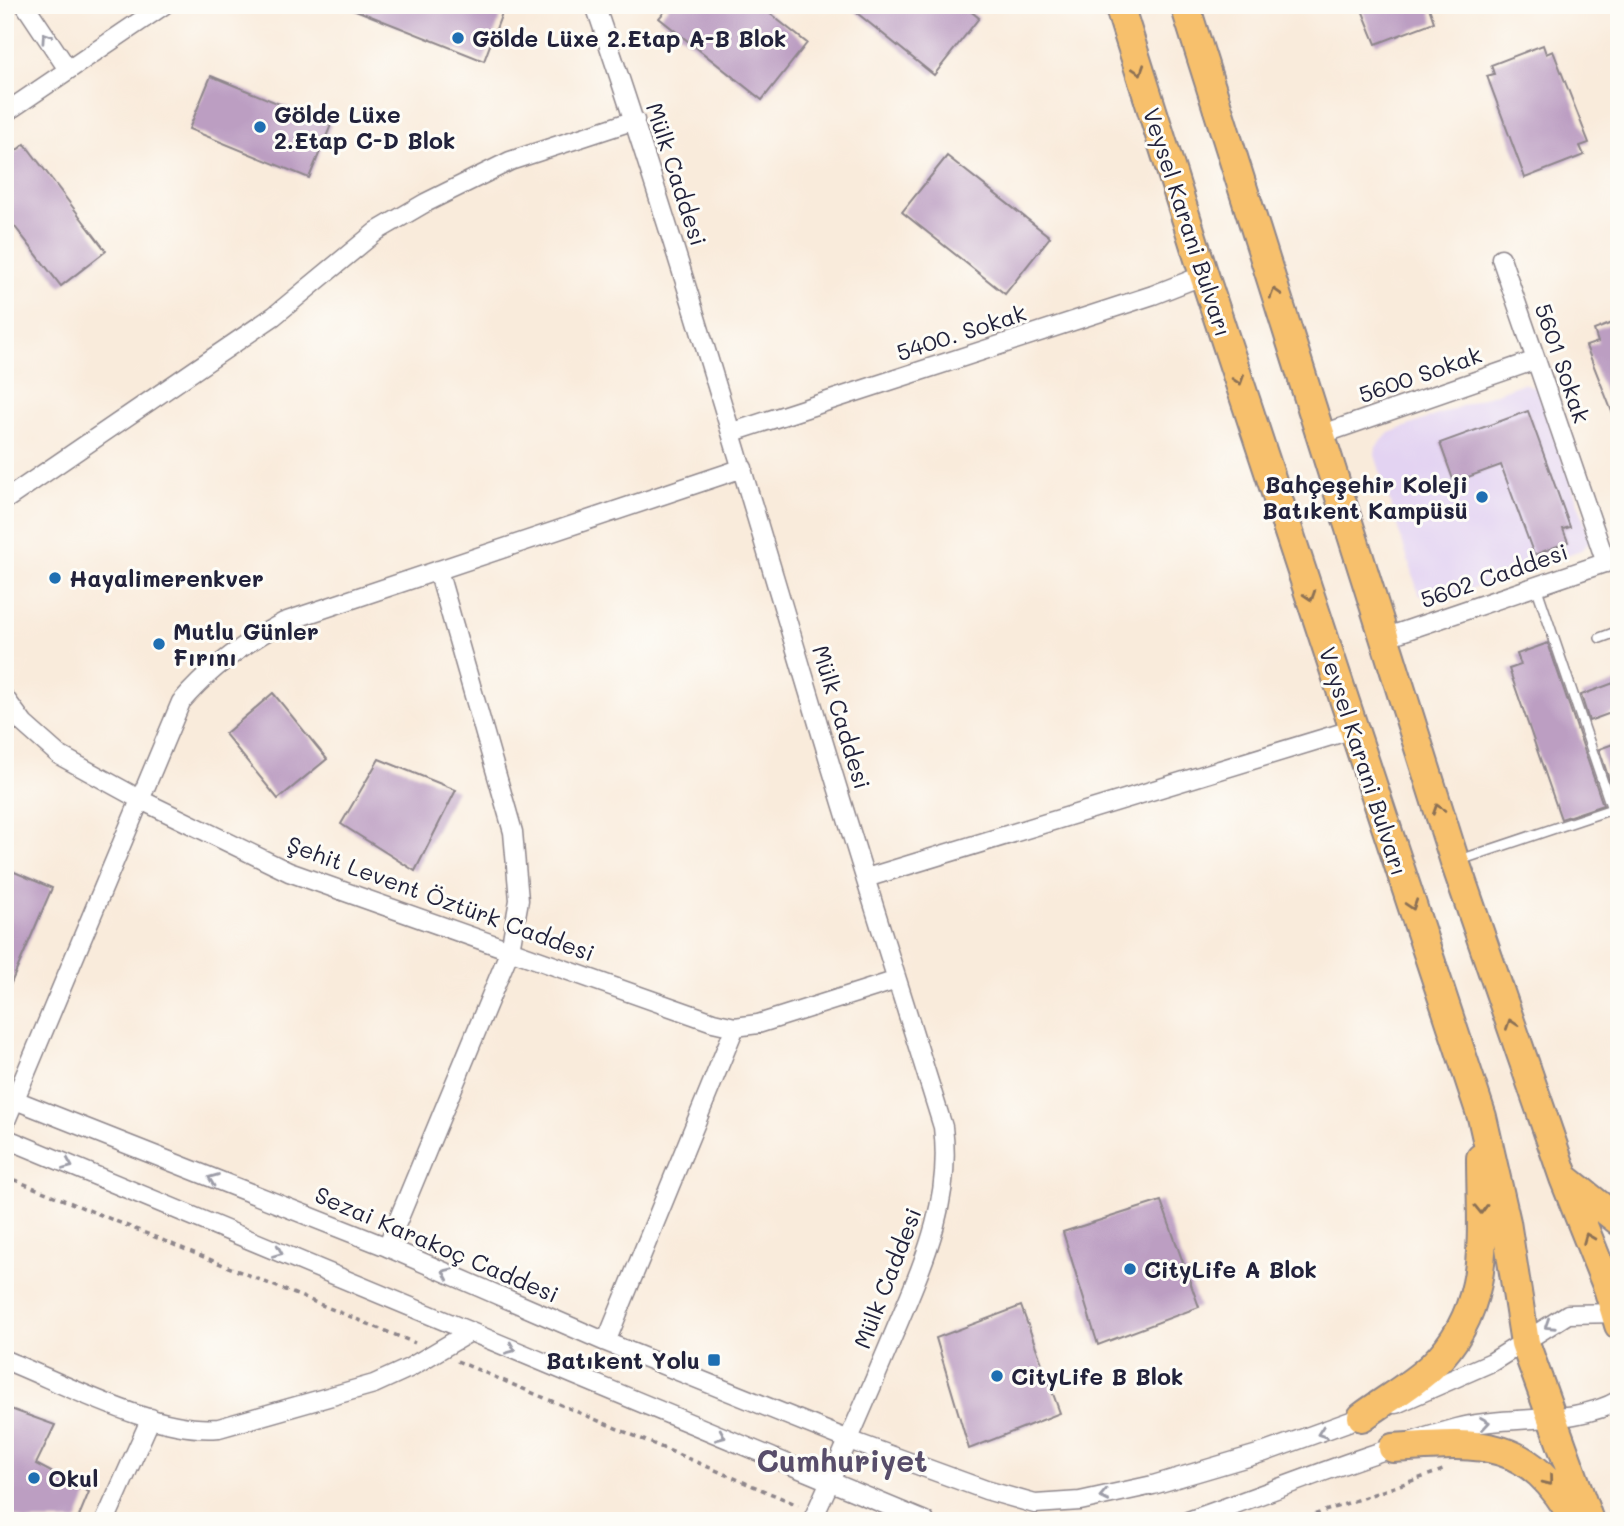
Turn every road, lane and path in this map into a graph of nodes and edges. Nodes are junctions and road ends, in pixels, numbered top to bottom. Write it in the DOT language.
graph roads {
  1 [pos="25,5"];
  2 [pos="164,5"];
  3 [pos="595,5"];
  4 [pos="1119,5"];
  5 [pos="1185,5"];
  6 [pos="67,68"];
  7 [pos="5,113"];
  8 [pos="635,120"];
  9 [pos="1501,258"];
  10 [pos="1204,275"];
  11 [pos="1536,360"];
  12 [pos="733,432"];
  13 [pos="1320,435"];
  14 [pos="743,468"];
  15 [pos="5,500"];
  16 [pos="1612,561"];
  17 [pos="438,570"];
  18 [pos="1536,586"];
  19 [pos="1619,631"];
  20 [pos="1384,638"];
  21 [pos="1600,638"];
  22 [pos="5,698"];
  23 [pos="1354,729"];
  24 [pos="141,800"];
  25 [pos="1615,808"];
  26 [pos="1455,862"];
  27 [pos="866,878"];
  28 [pos="510,950"];
  29 [pos="897,980"];
  30 [pos="735,1027"];
  31 [pos="10,1098"];
  32 [pos="1482,1117"];
  33 [pos="5,1123"];
  34 [pos="5,1139"];
  35 [pos="5,1176"];
  36 [pos="1564,1178"];
  37 [pos="1619,1221"];
  38 [pos="387,1247"];
  39 [pos="1617,1318"];
  40 [pos="470,1332"];
  41 [pos="405,1339"];
  42 [pos="606,1342"];
  43 [pos="1525,1343"];
  44 [pos="5,1360"];
  45 [pos="482,1372"];
  46 [pos="1619,1400"];
  47 [pos="1548,1416"];
  48 [pos="150,1418"];
  49 [pos="1362,1418"];
  50 [pos="849,1440"];
  51 [pos="1393,1448"];
  52 [pos="1449,1468"];
  53 [pos="830,1482"];
  54 [pos="777,1496"];
  55 [pos="105,1521"];
  56 [pos="812,1521"];
  57 [pos="925,1521"];
  58 [pos="1188,1521"];
  59 [pos="1296,1521"];
  60 [pos="1576,1521"];
  61 [pos="1589,1521"];
  6 -- 1 [label="street, one-way"];
  2 -- 6 [label="street"];
  3 -- 8 [label="street, Mülk Caddesi"];
  4 -- 10 [label="main road, Veysel Karani Bulvarı, one-way"];
  13 -- 5 [label="main road, one-way"];
  6 -- 7 [label="street"];
  8 -- 12 [label="street, Mülk Caddesi"];
  8 -- 15 [label="street"];
  9 -- 11 [label="street, 5601 Sokak"];
  10 -- 12 [label="street, 5400. Sokak"];
  10 -- 23 [label="main road, Veysel Karani Bulvarı, one-way"];
  11 -- 13 [label="street, 5600 Sokak"];
  11 -- 16 [label="street, 5601 Sokak"];
  12 -- 14 [label="street, Mülk Caddesi"];
  13 -- 20 [label="main road"];
  14 -- 17 [label="street"];
  14 -- 27 [label="street, Mülk Caddesi"];
  16 -- 18 [label="street, 5602 Caddesi"];
  17 -- 24 [label="street"];
  17 -- 28 [label="street"];
  18 -- 20 [label="street, 5602 Caddesi"];
  18 -- 25 [label="lane"];
  19 -- 21 [label="lane"];
  26 -- 20 [label="main road, one-way"];
  22 -- 24 [label="street, Şehit Levent Öztürk Caddesi"];
  23 -- 27 [label="street"];
  23 -- 32 [label="main road, Veysel Karani Bulvarı, one-way"];
  24 -- 28 [label="street, Şehit Levent Öztürk Caddesi"];
  24 -- 31 [label="street"];
  25 -- 26 [label="lane"];
  36 -- 26 [label="main road, one-way"];
  27 -- 29 [label="street, Mülk Caddesi"];
  28 -- 30 [label="street, Şehit Levent Öztürk Caddesi"];
  28 -- 38 [label="street"];
  29 -- 30 [label="street, Şehit Levent Öztürk Caddesi"];
  29 -- 50 [label="street, Mülk Caddesi"];
  30 -- 42 [label="street"];
  31 -- 33 [label="street"];
  38 -- 31 [label="street, Sezai Karakoç Caddesi, one-way"];
  32 -- 43 [label="main road, Veysel Karani Bulvarı"];
  32 -- 49 [label="main road, one-way"];
  34 -- 40 [label="street, one-way"];
  35 -- 41 [label="path"];
  36 -- 37 [label="main road"];
  39 -- 36 [label="main road, one-way"];
  42 -- 38 [label="street, Sezai Karakoç Caddesi, one-way"];
  39 -- 43 [label="street, Sezai Karakoç Caddesi, one-way"];
  40 -- 48 [label="street"];
  40 -- 53 [label="street, one-way"];
  42 -- 50 [label="street, Sezai Karakoç Caddesi"];
  43 -- 47 [label="main road, Veysel Karani Bulvarı"];
  43 -- 49 [label="street, Sezai Karakoç Caddesi"];
  44 -- 48 [label="street"];
  45 -- 54 [label="path"];
  46 -- 47 [label="street"];
  51 -- 47 [label="street, one-way"];
  47 -- 61 [label="main road, Veysel Karani Bulvarı"];
  48 -- 55 [label="street"];
  49 -- 50 [label="street, Sezai Karakoç Caddesi, one-way"];
  50 -- 53 [label="street, Mülk Caddesi"];
  51 -- 58 [label="street"];
  51 -- 60 [label="main road, one-way"];
  52 -- 59 [label="path"];
  53 -- 56 [label="street, Mülk Caddesi"];
  53 -- 57 [label="street"];
}
